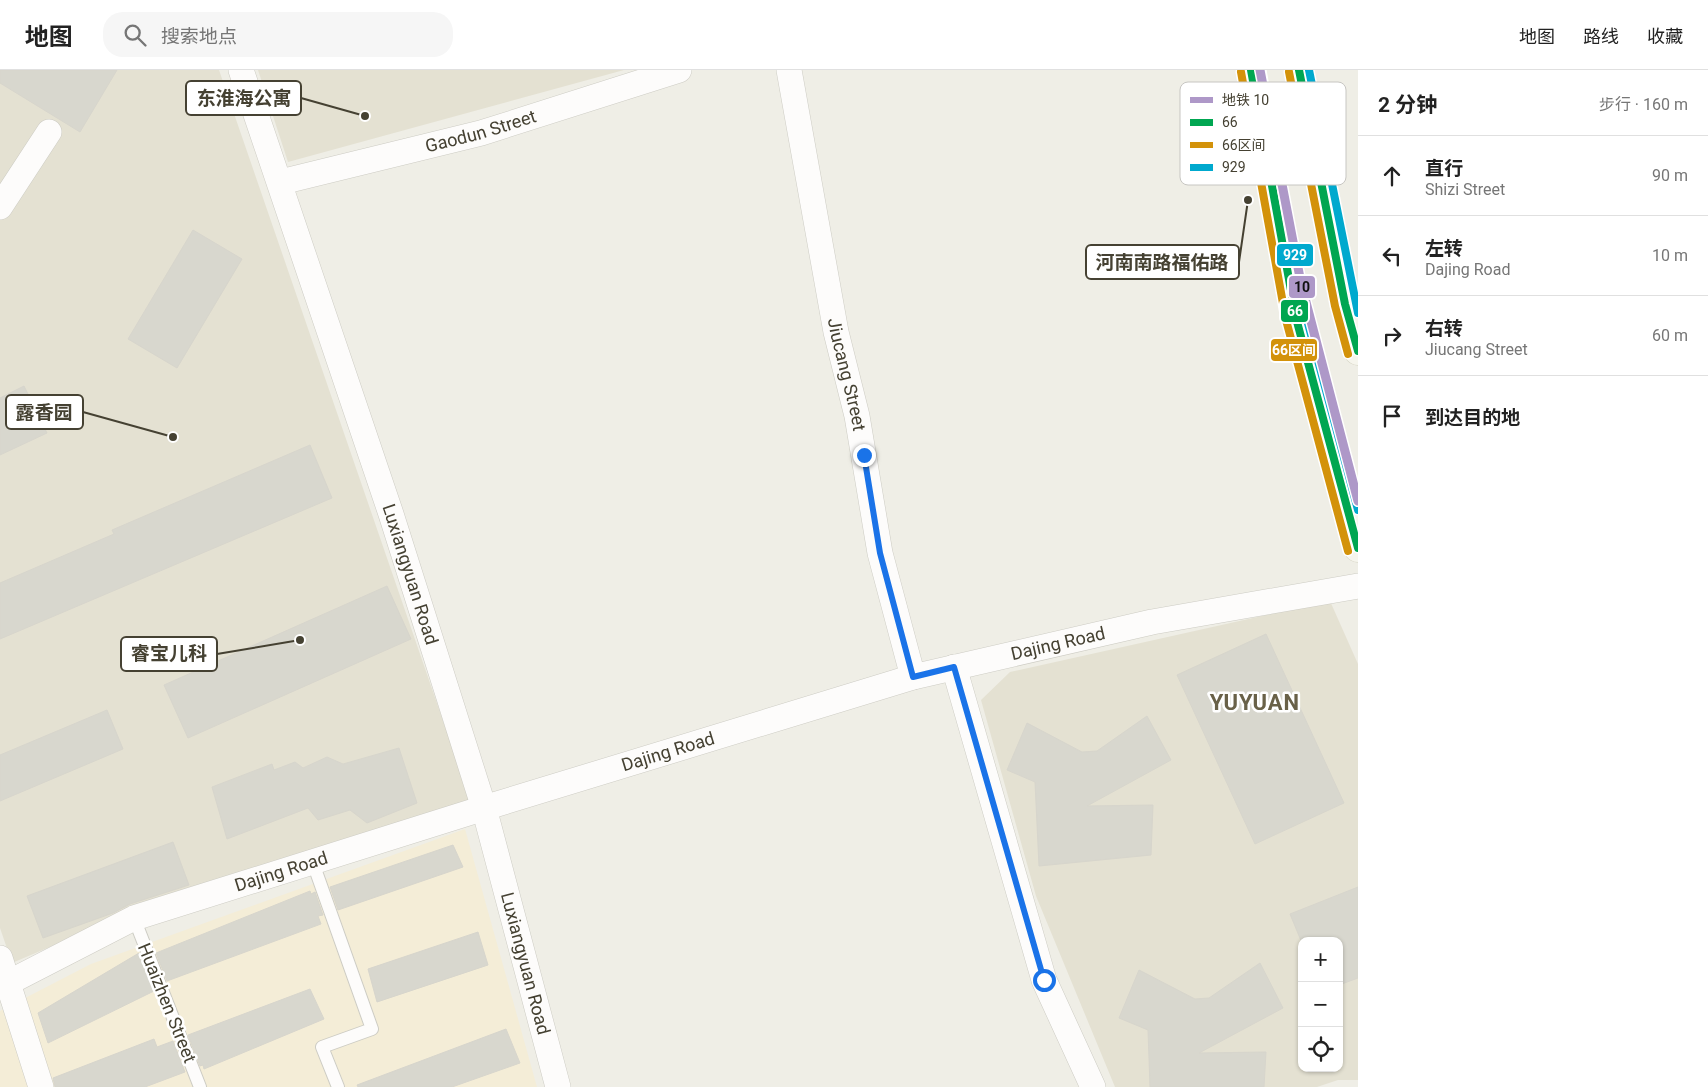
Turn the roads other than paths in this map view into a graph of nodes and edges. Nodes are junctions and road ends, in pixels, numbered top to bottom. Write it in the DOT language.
graph roads {
  1 [pos="241,70"];
  2 [pos="679,70"];
  3 [pos="789,70"];
  4 [pos="49,132"];
  5 [pos="280,182"];
  6 [pos="1272,185"];
  7 [pos="1322,185"];
  8 [pos="0,207"];
  9 [pos="1358,351"];
  10 [pos="1358,548"];
  11 [pos="1358,586"];
  12 [pos="954,667"];
  13 [pos="913,677"];
  14 [pos="484,808"];
  15 [pos="313,863"];
  16 [pos="134,918"];
  17 [pos="0,958"];
  18 [pos="4,985"];
  19 [pos="41,1087"];
  20 [pos="200,1087"];
  21 [pos="338,1087"];
  22 [pos="558,1087"];
  23 [pos="1093,1087"];
  1 -- 5 [label="street, Luxiangyuan Road"];
  2 -- 5 [label="street, Gaodun Street"];
  3 -- 13 [label="street, Jiucang Street"];
  4 -- 8 [label="street"];
  5 -- 14 [label="street, Luxiangyuan Road"];
  6 -- 10 [label="main road"];
  7 -- 9 [label="main road"];
  11 -- 12 [label="street, Dajing Road"];
  12 -- 13 [label="street, Dajing Road"];
  12 -- 23 [label="street"];
  13 -- 14 [label="street, Dajing Road"];
  14 -- 15 [label="street, Dajing Road"];
  14 -- 22 [label="street, Luxiangyuan Road"];
  15 -- 16 [label="street, Dajing Road"];
  15 -- 21 [label="lane"];
  16 -- 18 [label="street, Dajing Road"];
  16 -- 20 [label="lane, Huaizhen Street"];
  17 -- 18 [label="street"];
  18 -- 19 [label="street"];
}
